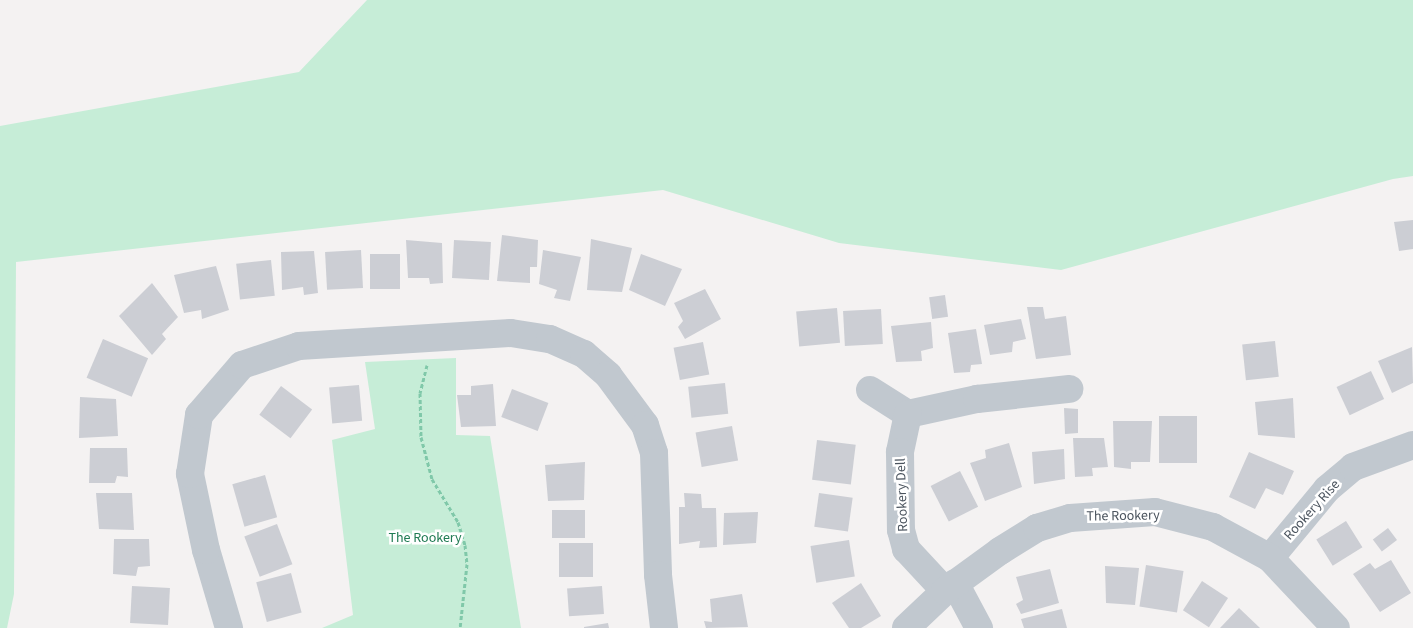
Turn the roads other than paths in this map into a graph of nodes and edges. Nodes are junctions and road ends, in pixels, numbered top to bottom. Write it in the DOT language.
graph roads {
  1 [pos="1069,389"];
  2 [pos="870,390"];
  3 [pos="908,414"];
  4 [pos="1413,444"];
  5 [pos="1270,558"];
  6 [pos="950,587"];
  7 [pos="229,628"];
  8 [pos="664,628"];
  9 [pos="906,628"];
  10 [pos="979,628"];
  11 [pos="1336,628"];
  1 -- 3 [label="street"];
  2 -- 3 [label="street"];
  3 -- 6 [label="street, Rookery Dell"];
  4 -- 5 [label="street, Rookery Rise"];
  5 -- 6 [label="street, The Rookery"];
  5 -- 11 [label="street, The Rookery"];
  6 -- 9 [label="street, The Rookery"];
  6 -- 10 [label="street, Rookery Dell"];
  7 -- 8 [label="street"];
}
